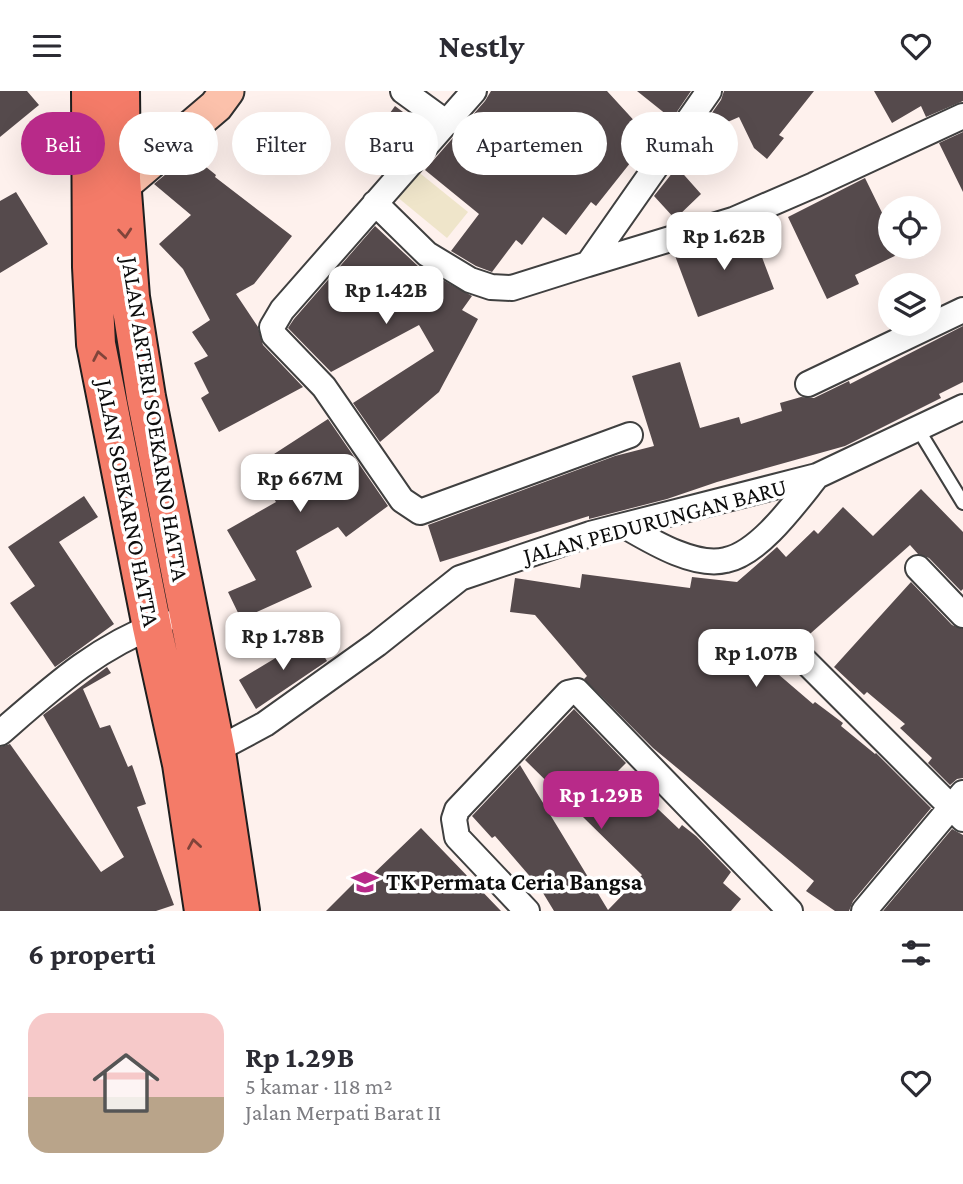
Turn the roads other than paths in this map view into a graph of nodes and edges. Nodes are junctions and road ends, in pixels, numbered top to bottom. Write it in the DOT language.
graph roads {
  1 [pos="91,91"];
  2 [pos="120,91"];
  3 [pos="227,91"];
  4 [pos="403,91"];
  5 [pos="474,91"];
  6 [pos="709,91"];
  7 [pos="963,116"];
  8 [pos="447,123"];
  9 [pos="121,187"];
  10 [pos="375,203"];
  11 [pos="588,264"];
  12 [pos="963,310"];
  13 [pos="808,384"];
  14 [pos="963,407"];
  15 [pos="918,429"];
  16 [pos="630,435"];
  17 [pos="817,476"];
  18 [pos="963,503"];
  19 [pos="625,526"];
  20 [pos="918,568"];
  21 [pos="187,614"];
  22 [pos="963,615"];
  23 [pos="152,627"];
  24 [pos="799,655"];
  25 [pos="0,733"];
  26 [pos="199,758"];
  27 [pos="959,806"];
  28 [pos="204,911"];
  29 [pos="240,911"];
  30 [pos="527,911"];
  31 [pos="790,911"];
  32 [pos="864,911"];
  23 -- 1 [label="main road, JALAN SOEKARNO HATTA, one-way"];
  2 -- 9 [label="main road, JALAN ARTERI SOEKARNO HATTA"];
  3 -- 9 [label="street"];
  4 -- 8 [label="street"];
  5 -- 8 [label="street"];
  6 -- 11 [label="street"];
  7 -- 11 [label="street"];
  8 -- 10 [label="street"];
  9 -- 21 [label="main road, JALAN ARTERI SOEKARNO HATTA, one-way"];
  10 -- 11 [label="street"];
  10 -- 16 [label="street"];
  12 -- 13 [label="street"];
  14 -- 15 [label="street, JALAN PEDURUNGAN BARU"];
  15 -- 17 [label="street, JALAN PEDURUNGAN BARU"];
  15 -- 18 [label="lane"];
  17 -- 19 [label="street, JALAN PEDURUNGAN BARU"];
  17 -- 19 [label="street"];
  19 -- 26 [label="street, JALAN PEDURUNGAN BARU"];
  20 -- 22 [label="street"];
  21 -- 23 [label="street"];
  21 -- 26 [label="main road, JALAN ARTERI SOEKARNO HATTA"];
  23 -- 25 [label="street"];
  23 -- 26 [label="main road, JALAN SOEKARNO HATTA"];
  24 -- 27 [label="street"];
  28 -- 26 [label="main road, JALAN SOEKARNO HATTA, one-way"];
  26 -- 29 [label="main road, JALAN ARTERI SOEKARNO HATTA"];
  27 -- 32 [label="street"];
  30 -- 31 [label="street"];
}
